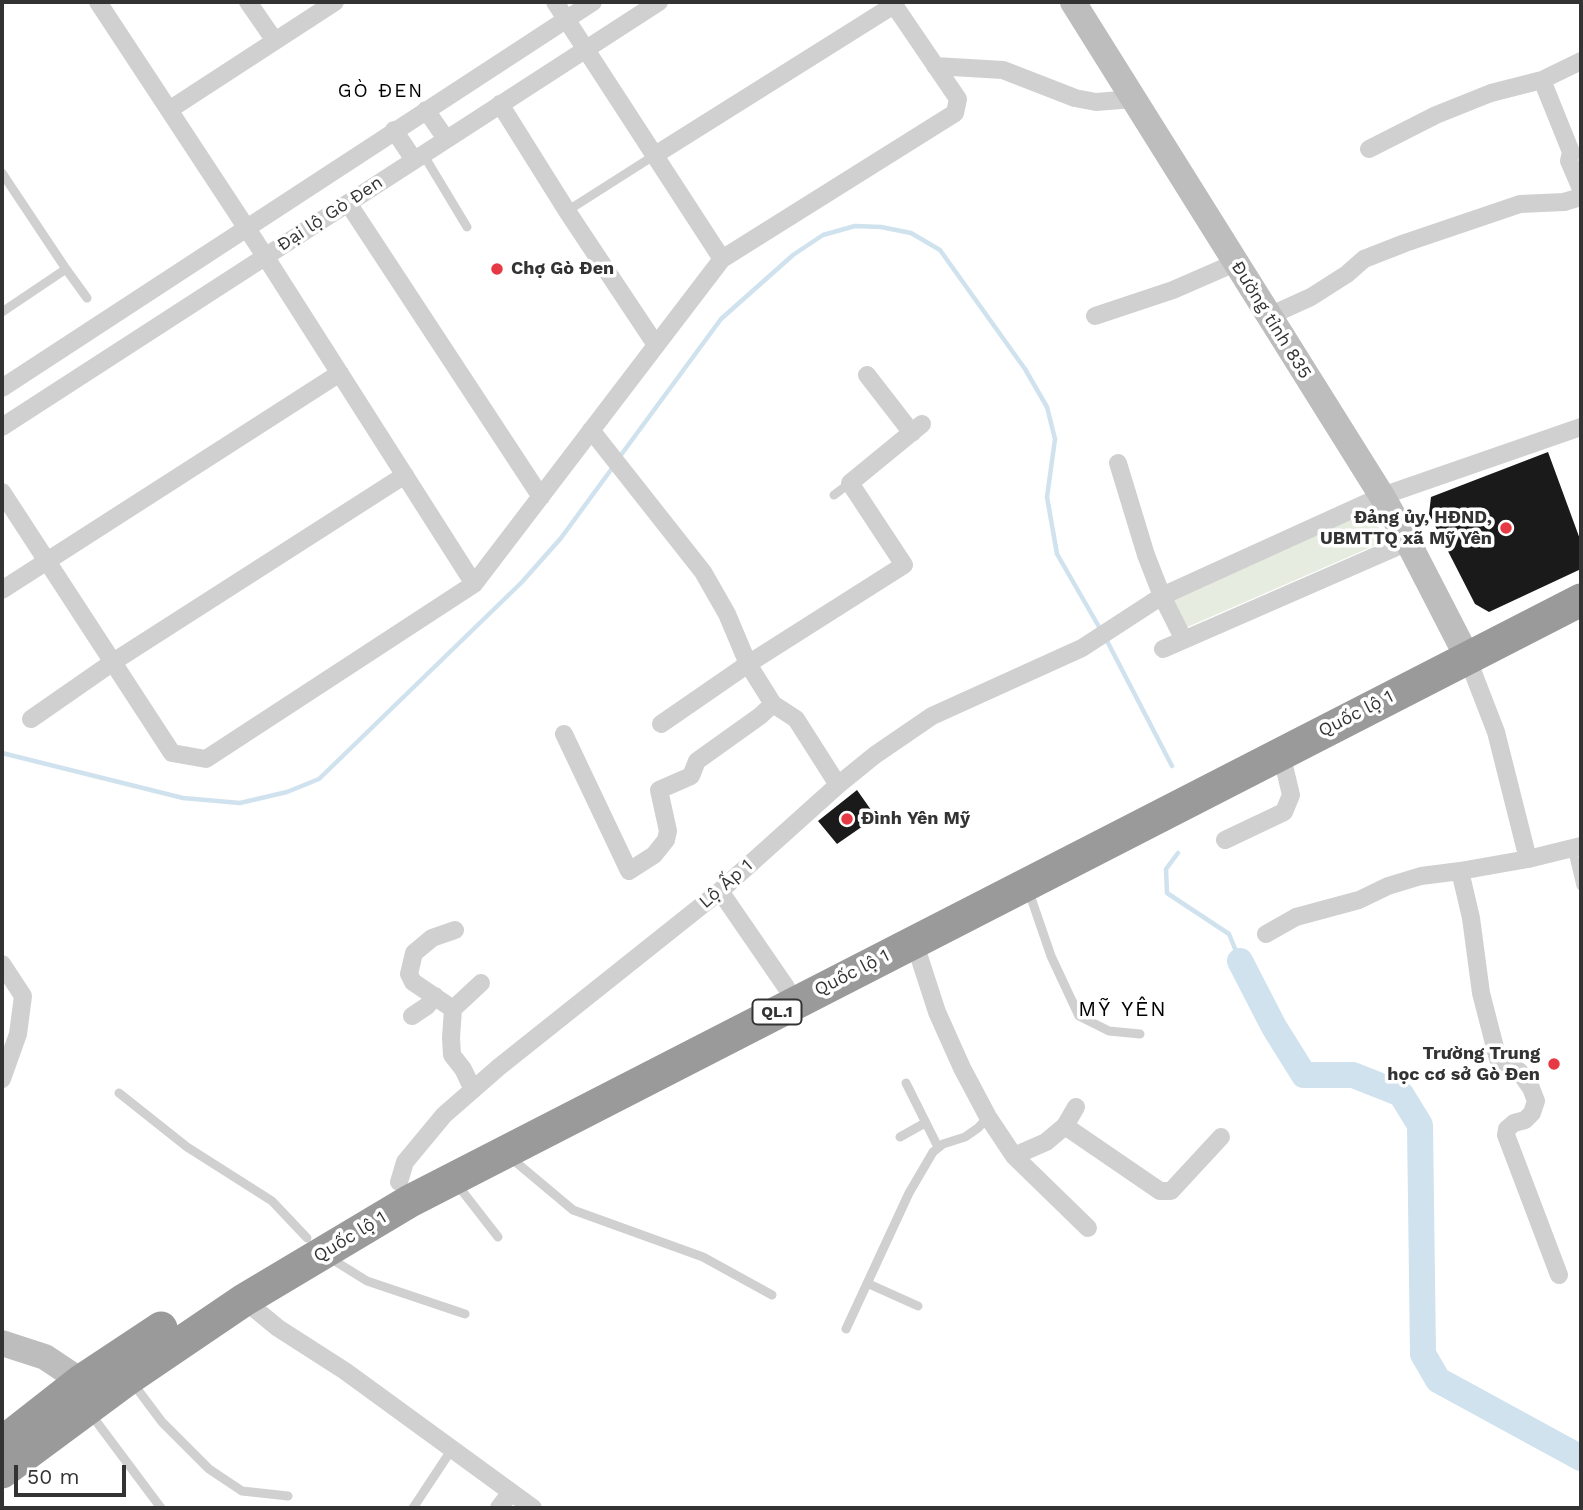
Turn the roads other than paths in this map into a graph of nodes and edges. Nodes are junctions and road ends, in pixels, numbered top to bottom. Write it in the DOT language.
graph roads {
  1 [pos="99,2"];
  2 [pos="248,2"];
  3 [pos="335,2"];
  4 [pos="555,2"];
  5 [pos="593,2"];
  6 [pos="659,2"];
  7 [pos="1073,2"];
  8 [pos="893,3"];
  9 [pos="566,19"];
  10 [pos="275,41"];
  11 [pos="585,50"];
  12 [pos="1581,61"];
  13 [pos="935,66"];
  14 [pos="1542,80"];
  15 [pos="1133,99"];
  16 [pos="500,104"];
  17 [pos="169,110"];
  18 [pos="426,110"];
  19 [pos="394,130"];
  20 [pos="446,139"];
  21 [pos="1369,149"];
  22 [pos="655,155"];
  23 [pos="419,157"];
  24 [pos="2,173"];
  25 [pos="1581,189"];
  26 [pos="1581,197"];
  27 [pos="348,203"];
  28 [pos="567,211"];
  29 [pos="246,227"];
  30 [pos="467,227"];
  31 [pos="265,256"];
  32 [pos="722,259"];
  33 [pos="1235,263"];
  34 [pos="66,269"];
  35 [pos="87,298"];
  36 [pos="2,312"];
  37 [pos="1095,316"];
  38 [pos="1269,316"];
  39 [pos="656,345"];
  40 [pos="340,373"];
  41 [pos="867,375"];
  42 [pos="2,388"];
  43 [pos="2,427"];
  44 [pos="1581,427"];
  45 [pos="591,430"];
  46 [pos="1118,463"];
  47 [pos="405,475"];
  48 [pos="850,483"];
  49 [pos="2,492"];
  50 [pos="834,495"];
  51 [pos="1382,496"];
  52 [pos="541,497"];
  53 [pos="1408,542"];
  54 [pos="46,560"];
  55 [pos="1581,581"];
  56 [pos="474,584"];
  57 [pos="2,590"];
  58 [pos="1162,596"];
  59 [pos="1581,600"];
  60 [pos="1184,640"];
  61 [pos="1163,649"];
  62 [pos="1463,650"];
  63 [pos="113,662"];
  64 [pos="748,664"];
  65 [pos="772,704"];
  66 [pos="31,719"];
  67 [pos="661,724"];
  68 [pos="564,734"];
  69 [pos="1281,753"];
  70 [pos="838,785"];
  71 [pos="1225,841"];
  72 [pos="1577,847"];
  73 [pos="1528,859"];
  74 [pos="1460,871"];
  75 [pos="1026,884"];
  76 [pos="1581,886"];
  77 [pos="720,891"];
  78 [pos="455,930"];
  79 [pos="1266,934"];
  80 [pos="914,942"];
  81 [pos="2,964"];
  82 [pos="481,982"];
  83 [pos="786,987"];
  84 [pos="435,996"];
  85 [pos="453,1009"];
  86 [pos="412,1016"];
  87 [pos="10,1032"];
  88 [pos="1140,1034"];
  89 [pos="2,1079"];
  90 [pos="906,1083"];
  91 [pos="473,1090"];
  92 [pos="119,1093"];
  93 [pos="1076,1107"];
  94 [pos="988,1116"];
  95 [pos="925,1123"];
  96 [pos="1065,1126"];
  97 [pos="900,1137"];
  98 [pos="1221,1137"];
  99 [pos="938,1147"];
  100 [pos="505,1152"];
  101 [pos="1014,1156"];
  102 [pos="453,1179"];
  103 [pos="399,1182"];
  104 [pos="1088,1228"];
  105 [pos="498,1237"];
  106 [pos="315,1245"];
  107 [pos="1559,1275"];
  108 [pos="869,1284"];
  109 [pos="772,1295"];
  110 [pos="244,1300"];
  111 [pos="918,1306"];
  112 [pos="465,1314"];
  113 [pos="846,1329"];
  114 [pos="2,1343"];
  115 [pos="129,1378"];
  116 [pos="84,1395"];
  117 [pos="2,1443"];
  118 [pos="452,1449"];
  119 [pos="2,1472"];
  120 [pos="511,1492"];
  121 [pos="288,1496"];
  122 [pos="161,1508"];
  123 [pos="413,1508"];
  124 [pos="499,1508"];
  125 [pos="533,1508"];
  1 -- 17 [label="street"];
  2 -- 10 [label="street"];
  3 -- 10 [label="street"];
  4 -- 9 [label="street"];
  5 -- 9 [label="street, Đại lộ Gò Đen"];
  6 -- 11 [label="street, Đại lộ Gò Đen"];
  7 -- 15 [label="main road, Đường tỉnh 835"];
  8 -- 13 [label="street"];
  8 -- 22 [label="street"];
  9 -- 11 [label="street"];
  9 -- 18 [label="street, Đại lộ Gò Đen"];
  10 -- 17 [label="street"];
  11 -- 16 [label="street, Đại lộ Gò Đen"];
  11 -- 22 [label="street"];
  12 -- 14 [label="street"];
  13 -- 15 [label="street"];
  13 -- 32 [label="street"];
  14 -- 21 [label="street"];
  14 -- 25 [label="street"];
  15 -- 33 [label="main road, Đường tỉnh 835"];
  16 -- 20 [label="street, Đại lộ Gò Đen"];
  16 -- 28 [label="street"];
  17 -- 29 [label="street"];
  18 -- 19 [label="street, Đại lộ Gò Đen"];
  18 -- 20 [label="street"];
  19 -- 23 [label="street"];
  19 -- 29 [label="street, Đại lộ Gò Đen"];
  20 -- 23 [label="street, Đại lộ Gò Đen"];
  22 -- 28 [label="lane"];
  22 -- 32 [label="street"];
  23 -- 27 [label="street, Đại lộ Gò Đen"];
  23 -- 30 [label="lane"];
  24 -- 34 [label="lane"];
  26 -- 38 [label="street"];
  27 -- 31 [label="street, Đại lộ Gò Đen"];
  27 -- 52 [label="street"];
  28 -- 39 [label="street"];
  29 -- 31 [label="street"];
  29 -- 42 [label="street, Đại lộ Gò Đen"];
  31 -- 40 [label="street"];
  31 -- 43 [label="street, Đại lộ Gò Đen"];
  32 -- 39 [label="street"];
  33 -- 37 [label="street"];
  33 -- 38 [label="main road, Đường tỉnh 835"];
  34 -- 35 [label="lane"];
  34 -- 36 [label="lane"];
  38 -- 51 [label="main road, Đường tỉnh 835"];
  39 -- 45 [label="street"];
  40 -- 47 [label="street"];
  40 -- 54 [label="street"];
  41 -- 48 [label="street"];
  44 -- 51 [label="street, Lộ Ấp 1"];
  45 -- 52 [label="street"];
  45 -- 64 [label="street"];
  46 -- 58 [label="street"];
  47 -- 56 [label="street"];
  47 -- 63 [label="street"];
  48 -- 50 [label="lane"];
  48 -- 64 [label="street"];
  49 -- 54 [label="street"];
  51 -- 53 [label="main road, Đường tỉnh 835"];
  51 -- 58 [label="street, Lộ Ấp 1"];
  52 -- 56 [label="street"];
  53 -- 60 [label="street"];
  53 -- 62 [label="main road, Đường tỉnh 835"];
  54 -- 57 [label="street"];
  54 -- 63 [label="street"];
  55 -- 62 [label="highway, Quốc lộ 1 / QL.1"];
  56 -- 63 [label="street"];
  58 -- 60 [label="street"];
  58 -- 70 [label="street, Lộ Ấp 1"];
  59 -- 62 [label="highway, Quốc lộ 1 / QL.1"];
  60 -- 61 [label="street"];
  62 -- 69 [label="highway, Quốc lộ 1 / QL.1"];
  62 -- 73 [label="street"];
  62 -- 83 [label="highway, Quốc lộ 1 / QL.1"];
  63 -- 66 [label="street"];
  64 -- 65 [label="street"];
  64 -- 67 [label="street"];
  65 -- 68 [label="street"];
  65 -- 70 [label="street"];
  69 -- 71 [label="street"];
  69 -- 75 [label="highway, Quốc lộ 1 / QL.1"];
  70 -- 77 [label="street, Lộ Ấp 1"];
  72 -- 73 [label="street"];
  72 -- 76 [label="lane"];
  73 -- 74 [label="street"];
  74 -- 79 [label="street"];
  74 -- 107 [label="street"];
  75 -- 80 [label="highway, Quốc lộ 1 / QL.1"];
  75 -- 88 [label="lane"];
  77 -- 83 [label="street"];
  77 -- 91 [label="street, Lộ Ấp 1"];
  78 -- 84 [label="street"];
  80 -- 94 [label="street"];
  80 -- 100 [label="highway, Quốc lộ 1 / QL.1"];
  81 -- 87 [label="street"];
  82 -- 85 [label="street"];
  83 -- 103 [label="highway, Quốc lộ 1 / QL.1"];
  84 -- 85 [label="street"];
  84 -- 86 [label="street"];
  85 -- 91 [label="street"];
  87 -- 89 [label="street"];
  90 -- 95 [label="lane"];
  91 -- 103 [label="street, Lộ Ấp 1"];
  92 -- 106 [label="lane"];
  93 -- 96 [label="street"];
  94 -- 99 [label="lane"];
  94 -- 101 [label="street"];
  95 -- 97 [label="lane"];
  95 -- 99 [label="lane"];
  96 -- 98 [label="street"];
  96 -- 101 [label="street"];
  99 -- 108 [label="lane"];
  100 -- 102 [label="highway, Quốc lộ 1 / QL.1"];
  100 -- 109 [label="lane"];
  101 -- 104 [label="street"];
  102 -- 105 [label="lane"];
  102 -- 106 [label="highway, Quốc lộ 1 / QL.1"];
  103 -- 106 [label="highway, Quốc lộ 1 / QL.1"];
  106 -- 110 [label="highway, Quốc lộ 1 / QL.1"];
  106 -- 112 [label="lane"];
  106 -- 116 [label="highway, Quốc lộ 1 / QL.1"];
  108 -- 111 [label="lane"];
  108 -- 113 [label="lane"];
  110 -- 115 [label="highway, Quốc lộ 1 / QL.1"];
  110 -- 118 [label="street"];
  114 -- 116 [label="main road"];
  115 -- 116 [label="highway, Quốc lộ 1 / QL.1"];
  115 -- 121 [label="lane"];
  116 -- 117 [label="highway, Quốc lộ 1 / QL.1"];
  116 -- 119 [label="highway, Quốc lộ 1 / QL.1"];
  116 -- 122 [label="lane"];
  118 -- 120 [label="street"];
  118 -- 123 [label="lane"];
  120 -- 124 [label="street"];
  120 -- 125 [label="street"];
}
